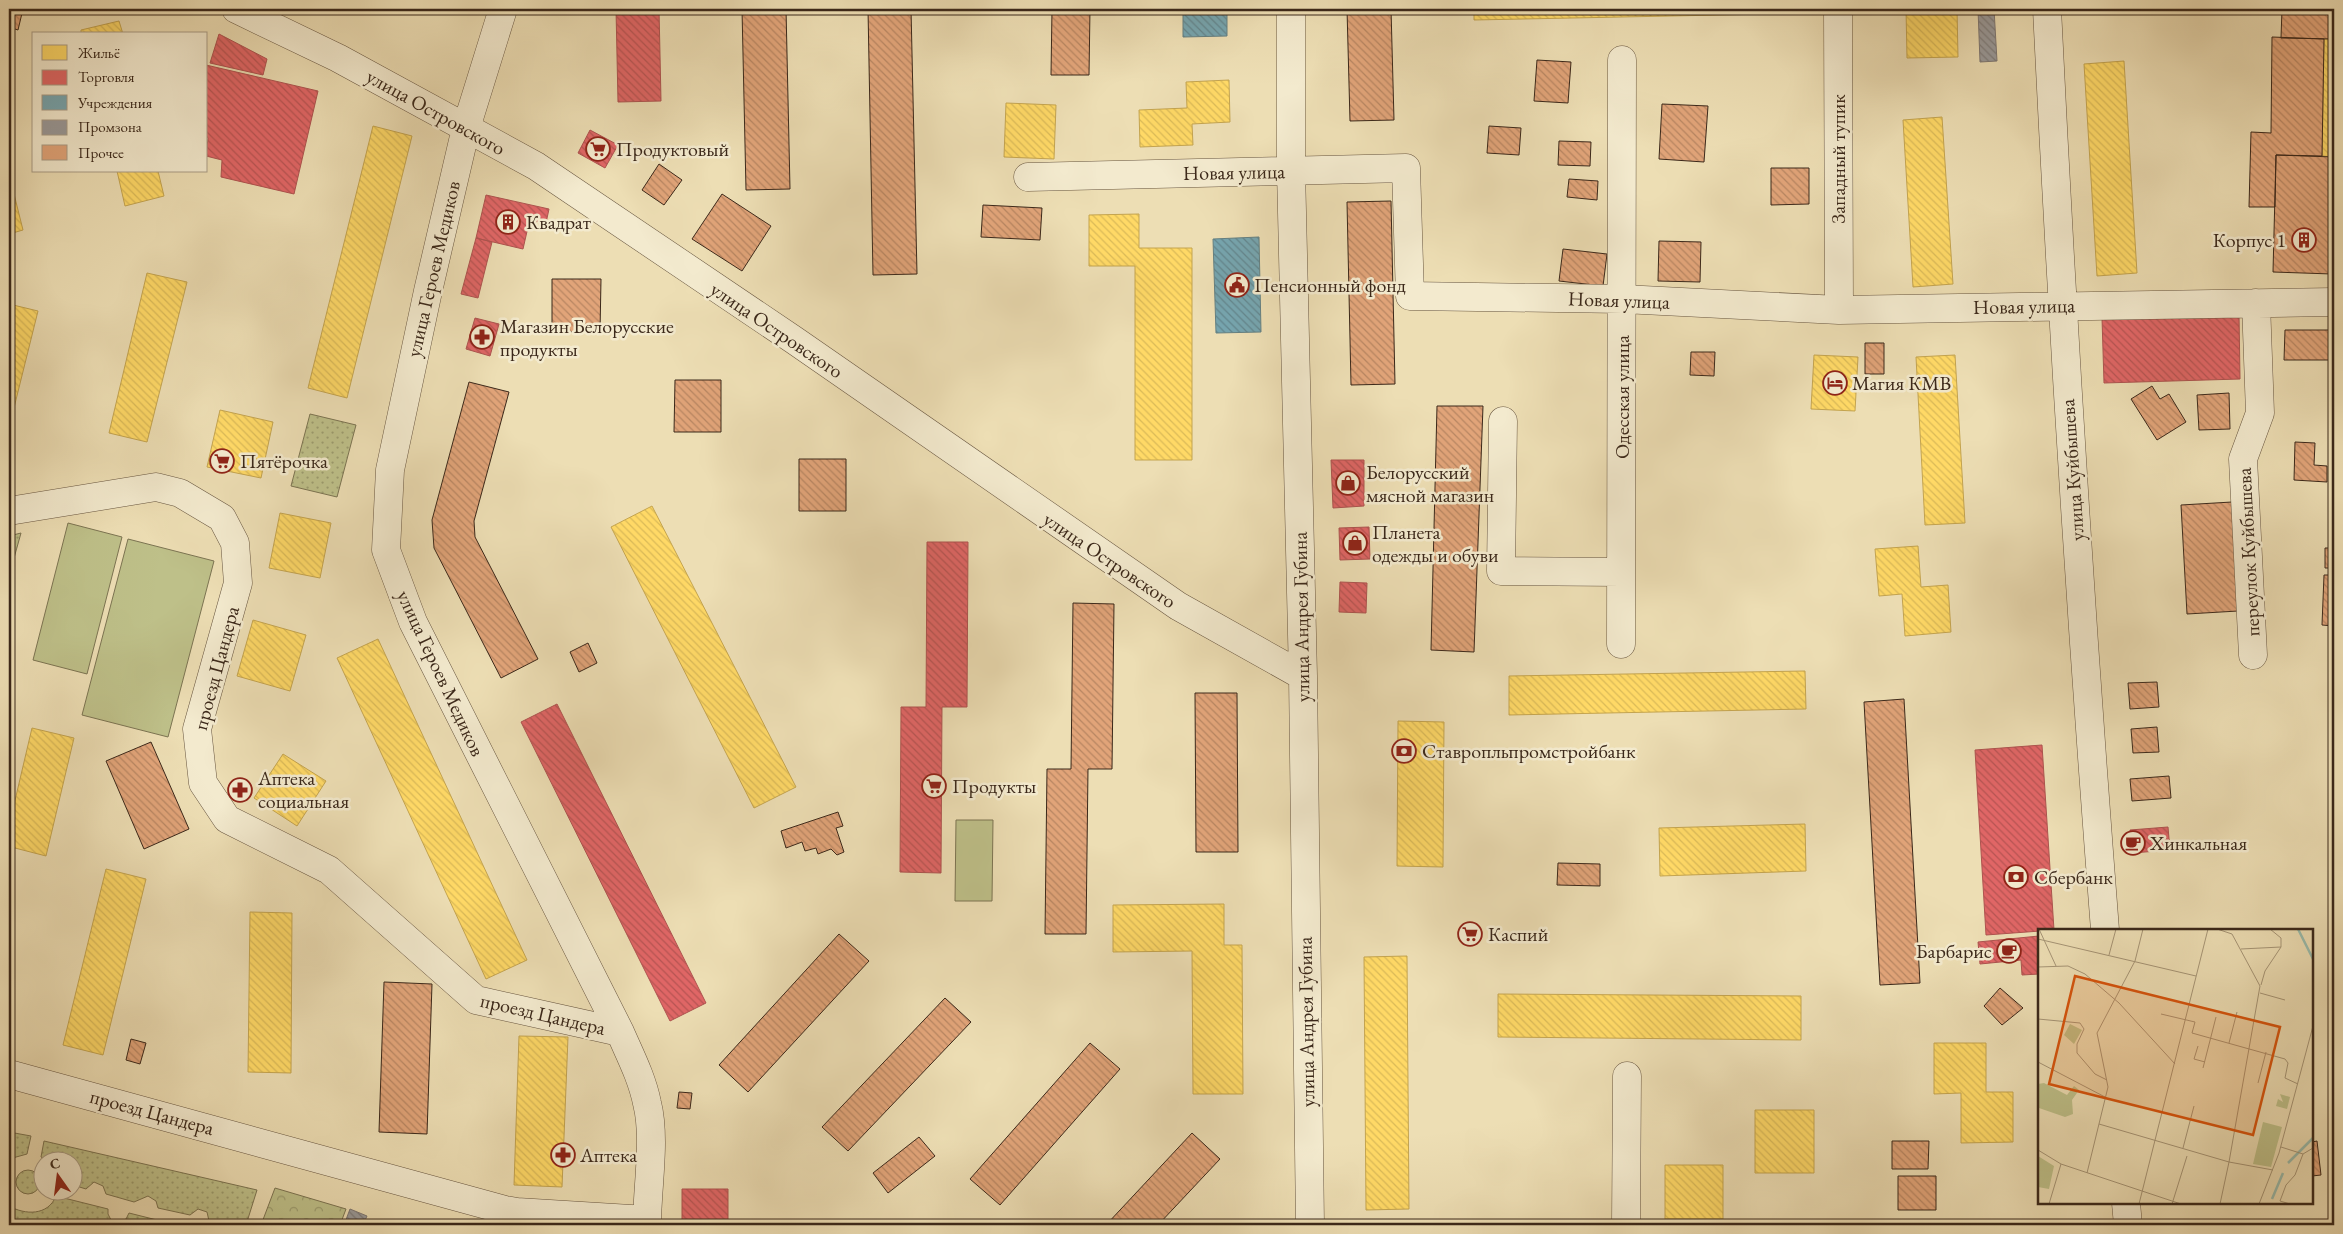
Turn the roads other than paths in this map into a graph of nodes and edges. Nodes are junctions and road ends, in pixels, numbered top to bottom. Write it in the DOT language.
graph roads {
  1 [pos="236,9"];
  2 [pos="503,9"];
  3 [pos="1291,9"];
  4 [pos="1838,9"];
  5 [pos="2047,9"];
  6 [pos="1622,60"];
  7 [pos="466,128"];
  8 [pos="1291,170"];
  9 [pos="1028,177"];
  10 [pos="1623,299"];
  11 [pos="2334,302"];
  12 [pos="2256,303"];
  13 [pos="2062,306"];
  14 [pos="1839,310"];
  15 [pos="1503,421"];
  16 [pos="9,510"];
  17 [pos="1622,572"];
  18 [pos="1621,644"];
  19 [pos="2254,654"];
  20 [pos="1303,676"];
  21 [pos="2106,929"];
  22 [pos="620,1032"];
  23 [pos="9,1074"];
  24 [pos="1627,1076"];
  25 [pos="2126,1204"];
  26 [pos="647,1223"];
  27 [pos="1310,1225"];
  28 [pos="1626,1225"];
  29 [pos="2128,1225"];
  1 -- 7 [label="street, улица Островского"];
  2 -- 7 [label="street, улица Героев Медиков"];
  3 -- 8 [label="street, улица Андрея Губина"];
  4 -- 14 [label="street, Западный тупик"];
  5 -- 13 [label="street, улица Куйбышева"];
  6 -- 10 [label="street, Одесская улица"];
  7 -- 20 [label="street, улица Островского"];
  7 -- 22 [label="street, улица Героев Медиков"];
  8 -- 9 [label="street, Новая улица"];
  8 -- 10 [label="street, Новая улица"];
  8 -- 20 [label="street, улица Андрея Губина"];
  10 -- 14 [label="street, Новая улица"];
  10 -- 17 [label="street, Одесская улица"];
  11 -- 12 [label="street, Новая улица"];
  12 -- 13 [label="street, Новая улица"];
  12 -- 19 [label="street, переулок Куйбышева"];
  13 -- 14 [label="street, Новая улица"];
  13 -- 21 [label="street, улица Куйбышева"];
  15 -- 17 [label="street"];
  16 -- 22 [label="street, проезд Цандера"];
  17 -- 18 [label="street, Одесская улица"];
  20 -- 27 [label="street, улица Андрея Губина"];
  22 -- 26 [label="street, улица Героев Медиков"];
  23 -- 26 [label="street, проезд Цандера"];
  24 -- 28 [label="street"];
  25 -- 29 [label="street"];
}
